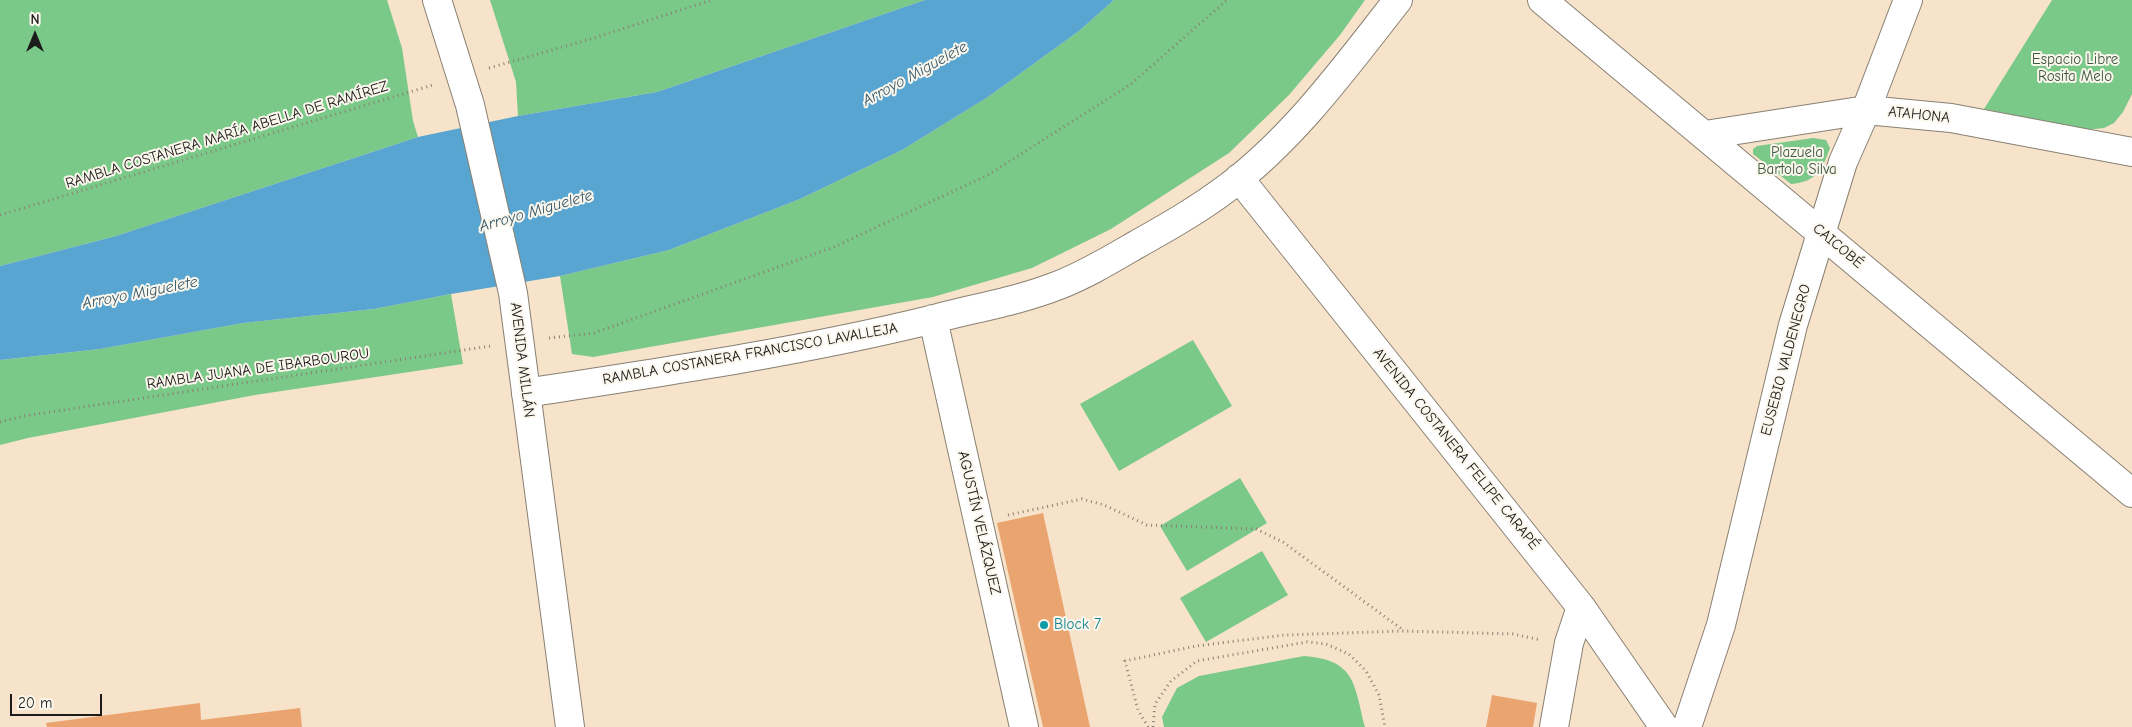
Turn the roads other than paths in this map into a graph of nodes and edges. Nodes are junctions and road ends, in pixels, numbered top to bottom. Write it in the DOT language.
graph roads {
  1 [pos="437,0"];
  2 [pos="1398,0"];
  3 [pos="1542,0"];
  4 [pos="1908,0"];
  5 [pos="1866,110"];
  6 [pos="1705,135"];
  7 [pos="2128,144"];
  8 [pos="1239,178"];
  9 [pos="1822,233"];
  10 [pos="933,319"];
  11 [pos="526,393"];
  12 [pos="2132,493"];
  13 [pos="1582,607"];
  14 [pos="570,727"];
  15 [pos="1024,727"];
  16 [pos="1554,727"];
  17 [pos="1664,727"];
  18 [pos="1687,727"];
  1 -- 11 [label="street, AVENIDA MILLÁN"];
  2 -- 8 [label="street, RAMBLA COSTANERA FRANCISCO LAVALLEJA"];
  3 -- 6 [label="street, CAICOBÉ"];
  4 -- 5 [label="street, EUSEBIO VALDENEGRO"];
  5 -- 6 [label="street, ATAHONA"];
  5 -- 7 [label="street, ATAHONA"];
  5 -- 9 [label="street, EUSEBIO VALDENEGRO"];
  6 -- 9 [label="street, CAICOBÉ"];
  8 -- 10 [label="street, RAMBLA COSTANERA FRANCISCO LAVALLEJA"];
  8 -- 13 [label="street, AVENIDA COSTANERA FELIPE CARAPÉ"];
  9 -- 12 [label="street, CAICOBÉ"];
  9 -- 18 [label="street, EUSEBIO VALDENEGRO"];
  10 -- 11 [label="street, RAMBLA COSTANERA FRANCISCO LAVALLEJA"];
  10 -- 15 [label="street, AGUSTÍN VELÁZQUEZ"];
  11 -- 14 [label="street, AVENIDA MILLÁN"];
  13 -- 16 [label="street"];
  13 -- 17 [label="street, AVENIDA COSTANERA FELIPE CARAPÉ"];
}
